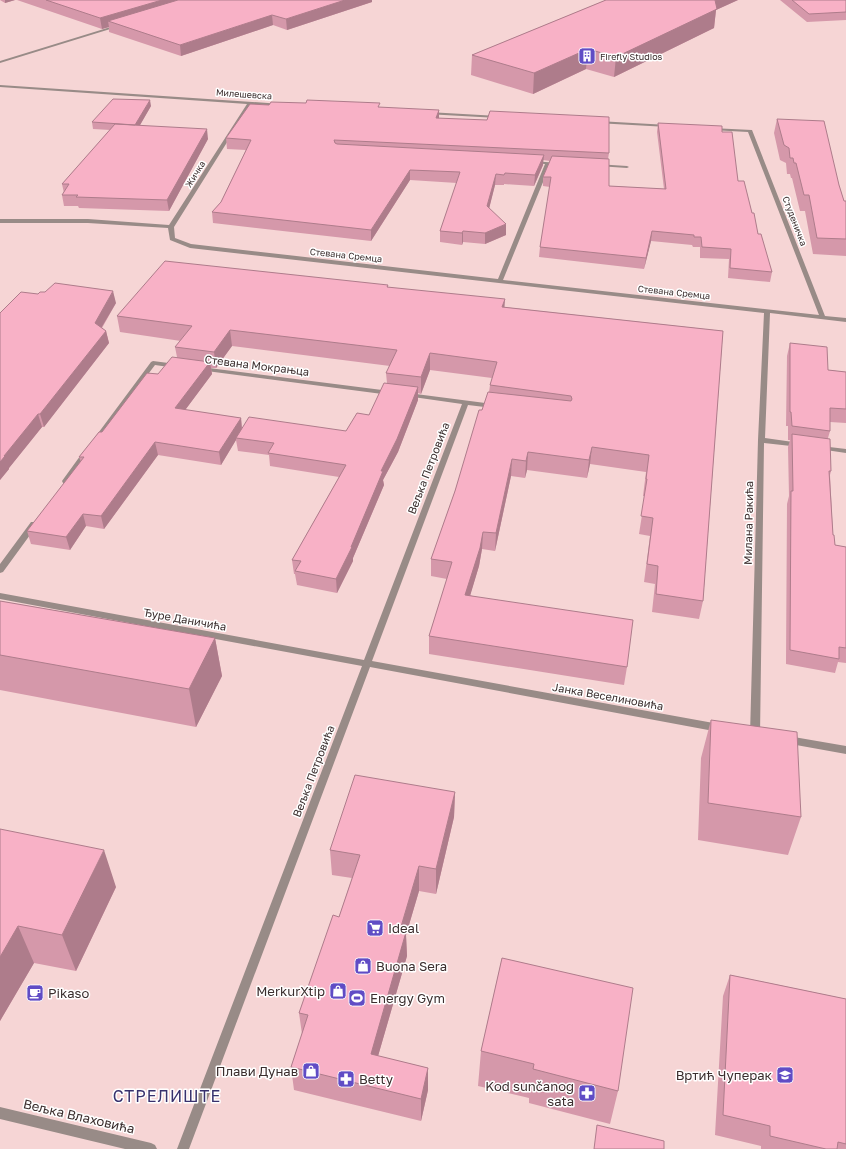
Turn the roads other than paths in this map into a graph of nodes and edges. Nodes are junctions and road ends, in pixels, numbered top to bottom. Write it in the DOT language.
graph roads {
  1 [pos="122,25"];
  2 [pos="0,62"];
  3 [pos="0,86"];
  4 [pos="250,103"];
  5 [pos="289,105"];
  6 [pos="424,113"];
  7 [pos="504,117"];
  8 [pos="591,122"];
  9 [pos="671,126"];
  10 [pos="702,128"];
  11 [pos="525,162"];
  12 [pos="548,163"];
  13 [pos="564,164"];
  14 [pos="596,165"];
  15 [pos="627,167"];
  16 [pos="0,221"];
  17 [pos="171,227"];
  18 [pos="500,281"];
  19 [pos="767,311"];
  20 [pos="822,318"];
  21 [pos="846,320"];
  22 [pos="184,367"];
  23 [pos="192,368"];
  24 [pos="396,393"];
  25 [pos="404,394"];
  26 [pos="466,402"];
  27 [pos="497,406"];
  28 [pos="761,440"];
  29 [pos="93,444"];
  30 [pos="88,451"];
  31 [pos="846,451"];
  32 [pos="60,489"];
  33 [pos="37,520"];
  34 [pos="0,570"];
  35 [pos="0,596"];
  36 [pos="366,663"];
  37 [pos="732,730"];
  38 [pos="755,734"];
  39 [pos="778,738"];
  40 [pos="846,750"];
  41 [pos="0,1113"];
  42 [pos="151,1149"];
  43 [pos="182,1149"];
  1 -- 2 [label="street"];
  3 -- 4 [label="street, Милешевска"];
  4 -- 5 [label="street, Милешевска"];
  4 -- 17 [label="street, Жичка"];
  6 -- 7 [label="street"];
  8 -- 9 [label="street"];
  10 -- 20 [label="street, Студеничка"];
  11 -- 12 [label="street"];
  12 -- 13 [label="street"];
  12 -- 18 [label="street"];
  14 -- 15 [label="street"];
  16 -- 17 [label="street"];
  17 -- 18 [label="street, Стевана Сремца"];
  18 -- 19 [label="street, Стевана Сремца"];
  19 -- 20 [label="street, Стевана Сремца"];
  19 -- 28 [label="street, Милана Ракића"];
  20 -- 21 [label="street, Стевана Сремца"];
  22 -- 29 [label="street"];
  23 -- 24 [label="street, Стевана Мокрањца"];
  25 -- 26 [label="street"];
  26 -- 27 [label="street"];
  26 -- 36 [label="street, Вељка Петровића"];
  28 -- 31 [label="street"];
  28 -- 38 [label="street, Милана Ракића"];
  30 -- 32 [label="street"];
  33 -- 34 [label="street"];
  35 -- 36 [label="street, Ђуре Даничића"];
  36 -- 37 [label="street, Јанка Веселиновића"];
  36 -- 43 [label="street, Вељка Петровића"];
  39 -- 40 [label="street"];
  41 -- 42 [label="street, Вељка Влаховића"];
}
